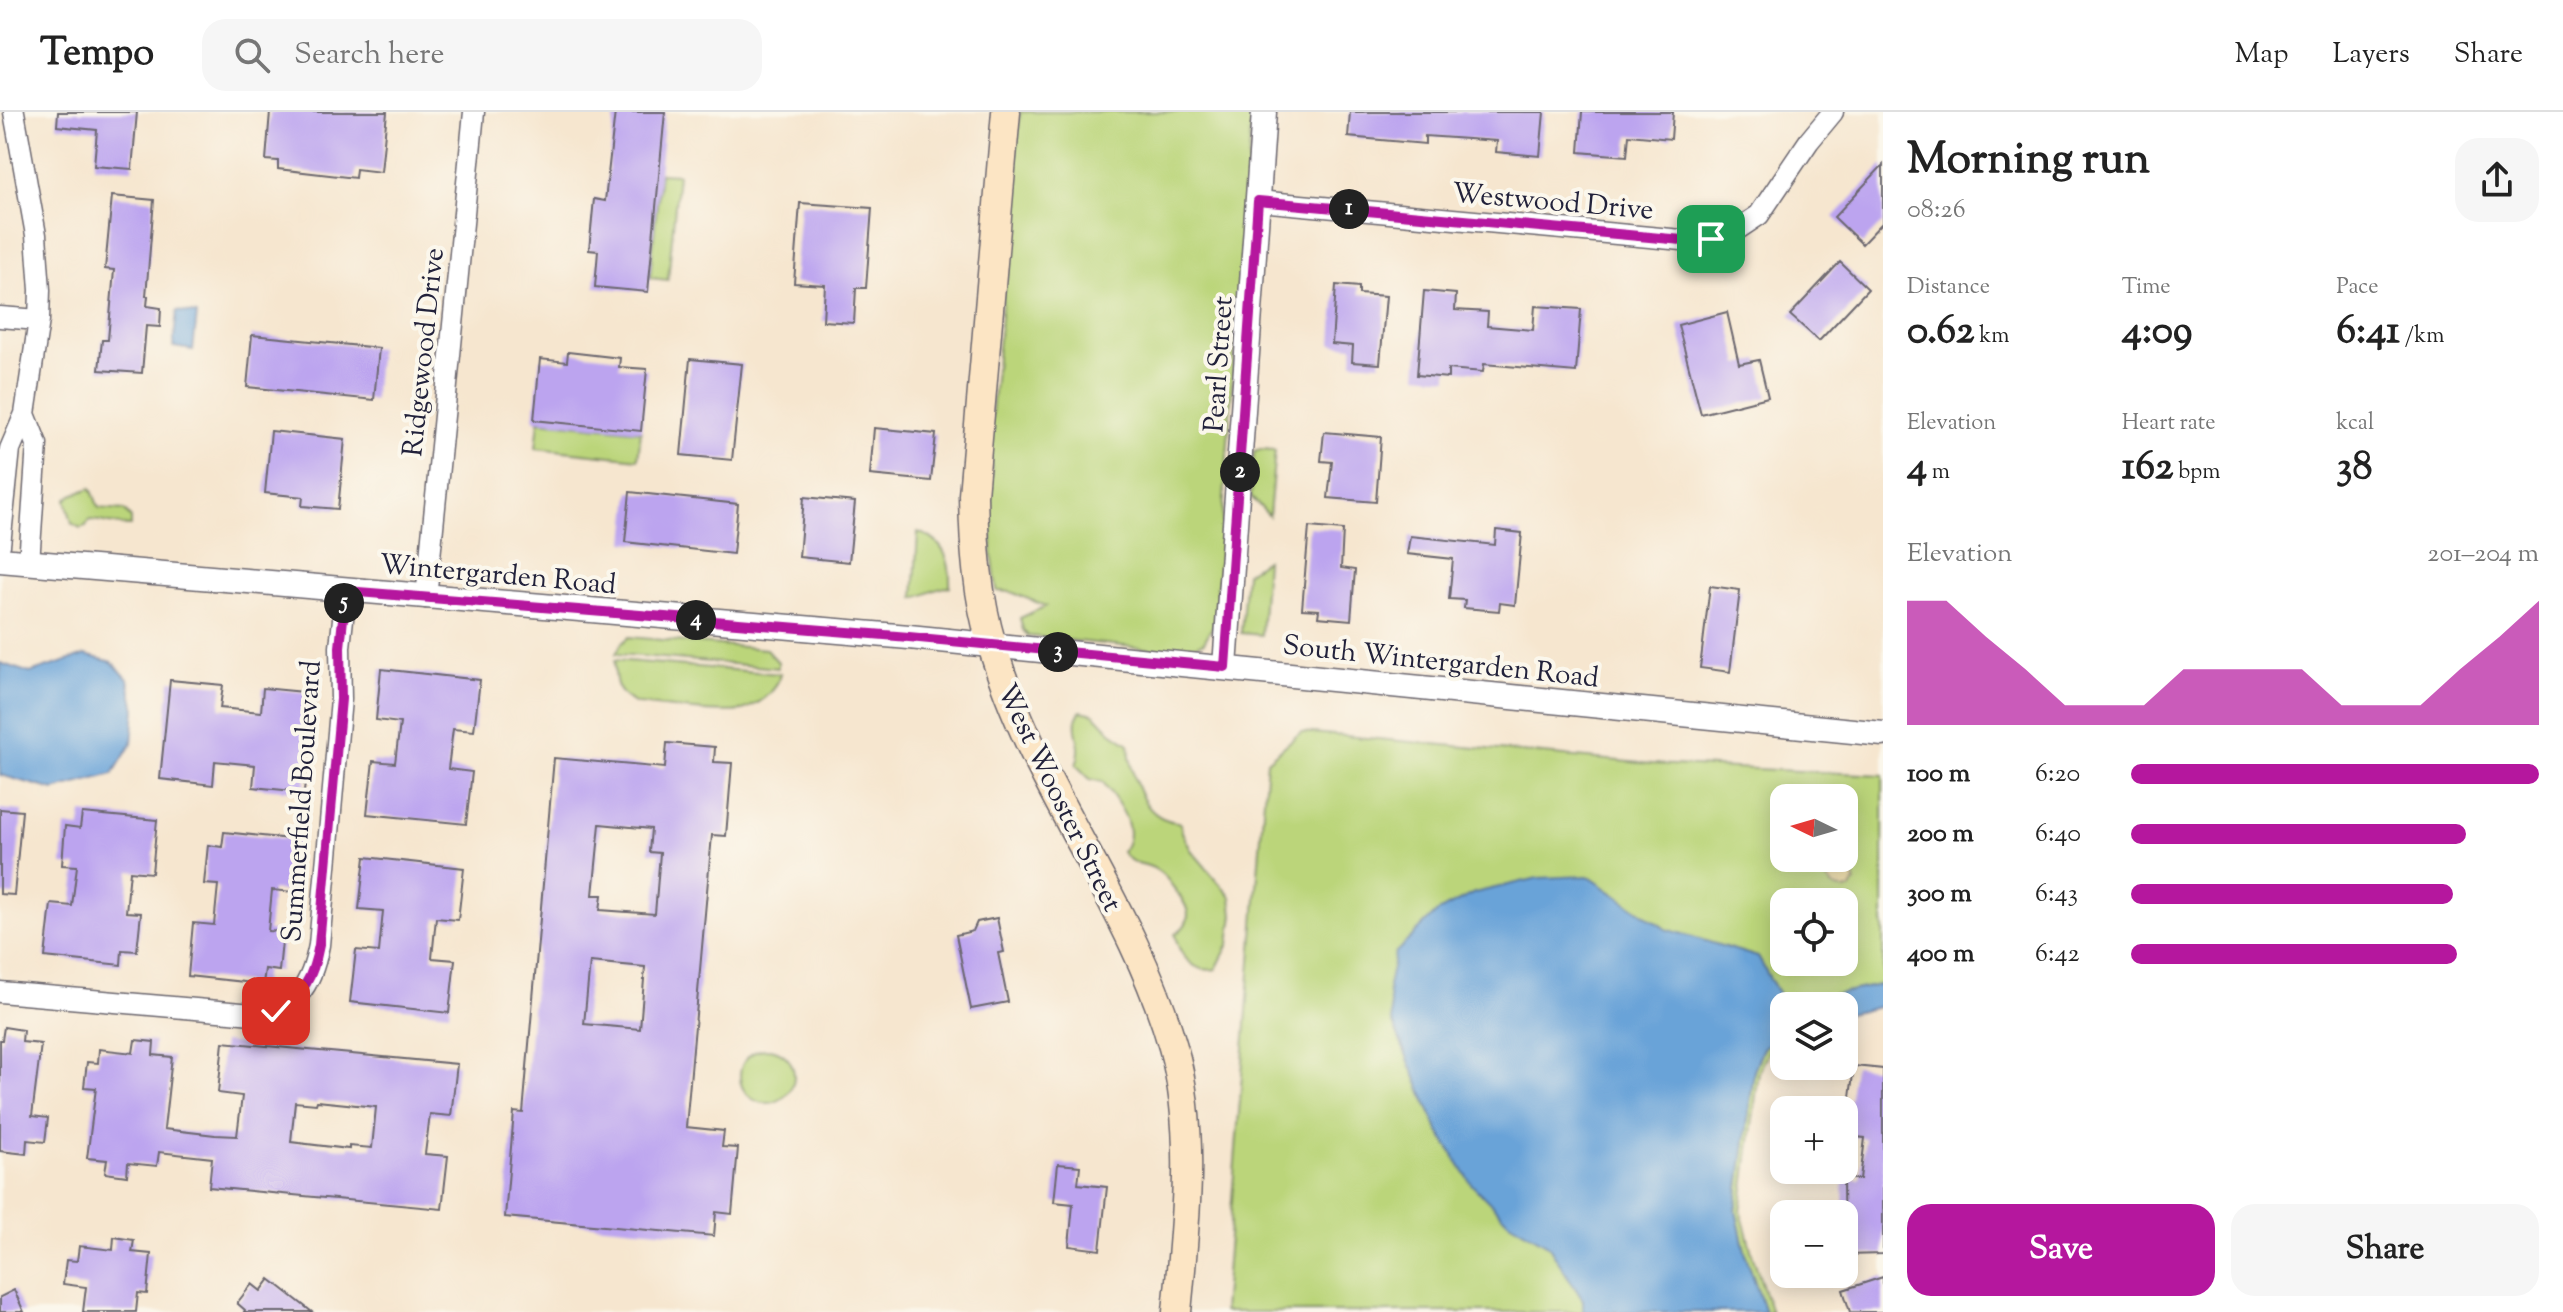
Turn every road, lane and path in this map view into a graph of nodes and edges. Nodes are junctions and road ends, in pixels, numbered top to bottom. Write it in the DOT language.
graph roads {
  1 [pos="14,112"];
  2 [pos="474,112"];
  3 [pos="1006,112"];
  4 [pos="1264,112"];
  5 [pos="1833,112"];
  6 [pos="1258,201"];
  7 [pos="0,317"];
  8 [pos="39,320"];
  9 [pos="25,414"];
  10 [pos="0,545"];
  11 [pos="0,560"];
  12 [pos="29,563"];
  13 [pos="346,591"];
  14 [pos="426,598"];
  15 [pos="992,645"];
  16 [pos="1225,667"];
  17 [pos="1883,734"];
  18 [pos="0,992"];
  19 [pos="1177,1312"];
  1 -- 8 [label="street"];
  2 -- 14 [label="street, Ridgewood Drive"];
  3 -- 15 [label="main road, West Wooster Street"];
  4 -- 6 [label="street, Pearl Street"];
  5 -- 6 [label="street, Westwood Drive"];
  6 -- 16 [label="street, Pearl Street"];
  7 -- 8 [label="street"];
  8 -- 9 [label="street"];
  9 -- 10 [label="street"];
  9 -- 12 [label="street"];
  11 -- 12 [label="street, Wintergarden Road"];
  12 -- 13 [label="street, Wintergarden Road"];
  13 -- 14 [label="street, Wintergarden Road"];
  13 -- 18 [label="street, Summerfield Boulevard"];
  14 -- 15 [label="street, Wintergarden Road"];
  15 -- 16 [label="street, South Wintergarden Road"];
  15 -- 19 [label="main road, West Wooster Street"];
  16 -- 17 [label="street, South Wintergarden Road"];
}
